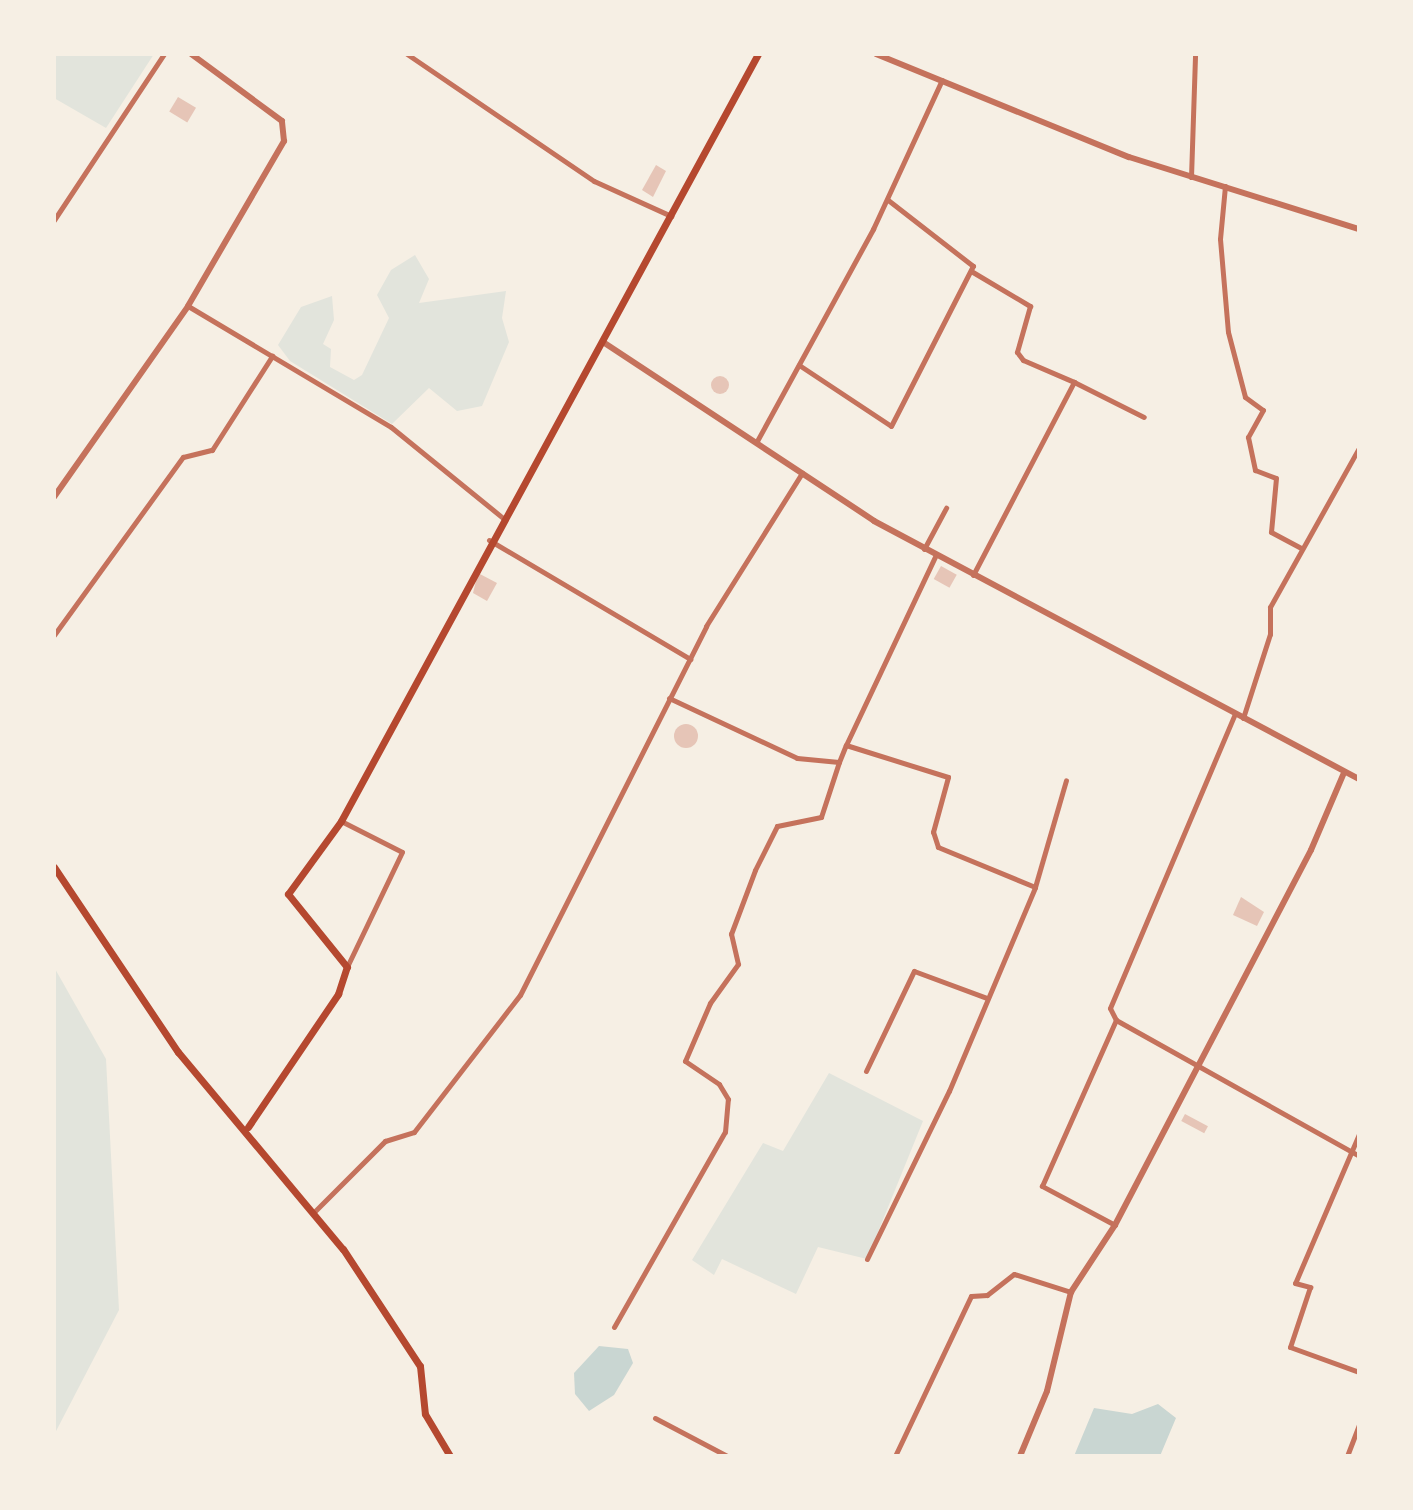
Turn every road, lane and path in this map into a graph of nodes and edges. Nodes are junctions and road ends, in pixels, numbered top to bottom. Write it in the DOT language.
graph roads {
  1 [pos="164,54"];
  2 [pos="191,54"];
  3 [pos="407,54"];
  4 [pos="758,54"];
  5 [pos="876,54"];
  6 [pos="1195,54"];
  7 [pos="942,80"];
  8 [pos="1191,177"];
  9 [pos="1225,185"];
  10 [pos="888,200"];
  11 [pos="673,217"];
  12 [pos="54,220"];
  13 [pos="1359,229"];
  14 [pos="971,271"];
  15 [pos="188,306"];
  16 [pos="603,342"];
  17 [pos="272,356"];
  18 [pos="799,365"];
  19 [pos="1074,382"];
  20 [pos="1144,417"];
  21 [pos="757,441"];
  22 [pos="1359,448"];
  23 [pos="802,473"];
  24 [pos="55,493"];
  25 [pos="946,508"];
  26 [pos="503,518"];
  27 [pos="489,540"];
  28 [pos="1301,548"];
  29 [pos="924,549"];
  30 [pos="936,555"];
  31 [pos="973,576"];
  32 [pos="54,635"];
  33 [pos="690,659"];
  34 [pos="669,698"];
  35 [pos="1239,716"];
  36 [pos="846,745"];
  37 [pos="839,762"];
  38 [pos="1343,775"];
  39 [pos="1359,779"];
  40 [pos="1066,780"];
  41 [pos="341,821"];
  42 [pos="54,867"];
  43 [pos="1035,887"];
  44 [pos="347,967"];
  45 [pos="987,998"];
  46 [pos="1116,1020"];
  47 [pos="1198,1062"];
  48 [pos="866,1071"];
  49 [pos="248,1127"];
  50 [pos="1359,1134"];
  51 [pos="1351,1152"];
  52 [pos="1359,1156"];
  53 [pos="313,1213"];
  54 [pos="1115,1225"];
  55 [pos="867,1259"];
  56 [pos="1071,1292"];
  57 [pos="614,1327"];
  58 [pos="1359,1372"];
  59 [pos="655,1418"];
  60 [pos="1359,1424"];
  61 [pos="450,1456"];
  62 [pos="727,1456"];
  63 [pos="895,1456"];
  64 [pos="1020,1456"];
  65 [pos="1347,1456"];
  1 -- 12 [label="street"];
  2 -- 15 [label="street"];
  3 -- 11 [label="street"];
  4 -- 11 [label="main road"];
  5 -- 7 [label="street"];
  6 -- 8 [label="street"];
  7 -- 8 [label="street"];
  7 -- 10 [label="street"];
  8 -- 9 [label="street"];
  9 -- 13 [label="street"];
  9 -- 28 [label="street"];
  10 -- 14 [label="street"];
  10 -- 18 [label="street"];
  11 -- 16 [label="main road"];
  14 -- 18 [label="street"];
  14 -- 19 [label="street"];
  15 -- 17 [label="street"];
  15 -- 24 [label="street"];
  16 -- 21 [label="street"];
  16 -- 26 [label="main road"];
  17 -- 26 [label="street"];
  17 -- 32 [label="street"];
  18 -- 21 [label="street"];
  19 -- 20 [label="street"];
  19 -- 31 [label="street"];
  21 -- 23 [label="street"];
  22 -- 28 [label="street"];
  23 -- 29 [label="street"];
  23 -- 33 [label="street"];
  25 -- 29 [label="street"];
  26 -- 27 [label="main road"];
  27 -- 33 [label="street"];
  27 -- 41 [label="main road"];
  28 -- 35 [label="street"];
  29 -- 30 [label="street"];
  30 -- 31 [label="street"];
  30 -- 36 [label="street"];
  31 -- 35 [label="street"];
  33 -- 34 [label="street"];
  34 -- 37 [label="street"];
  34 -- 53 [label="street"];
  35 -- 38 [label="street"];
  35 -- 46 [label="street"];
  36 -- 37 [label="street"];
  36 -- 43 [label="street"];
  37 -- 57 [label="street"];
  38 -- 39 [label="street"];
  38 -- 47 [label="street"];
  40 -- 43 [label="street"];
  41 -- 44 [label="main road"];
  41 -- 44 [label="street"];
  42 -- 49 [label="main road"];
  43 -- 45 [label="street"];
  44 -- 49 [label="main road"];
  45 -- 48 [label="street"];
  45 -- 55 [label="street"];
  46 -- 47 [label="street"];
  46 -- 54 [label="street"];
  47 -- 51 [label="street"];
  47 -- 54 [label="street"];
  49 -- 53 [label="main road"];
  50 -- 51 [label="street"];
  51 -- 52 [label="street"];
  51 -- 58 [label="street"];
  53 -- 61 [label="main road"];
  54 -- 56 [label="street"];
  56 -- 63 [label="street"];
  56 -- 64 [label="street"];
  59 -- 62 [label="street"];
  60 -- 65 [label="street"];
}
